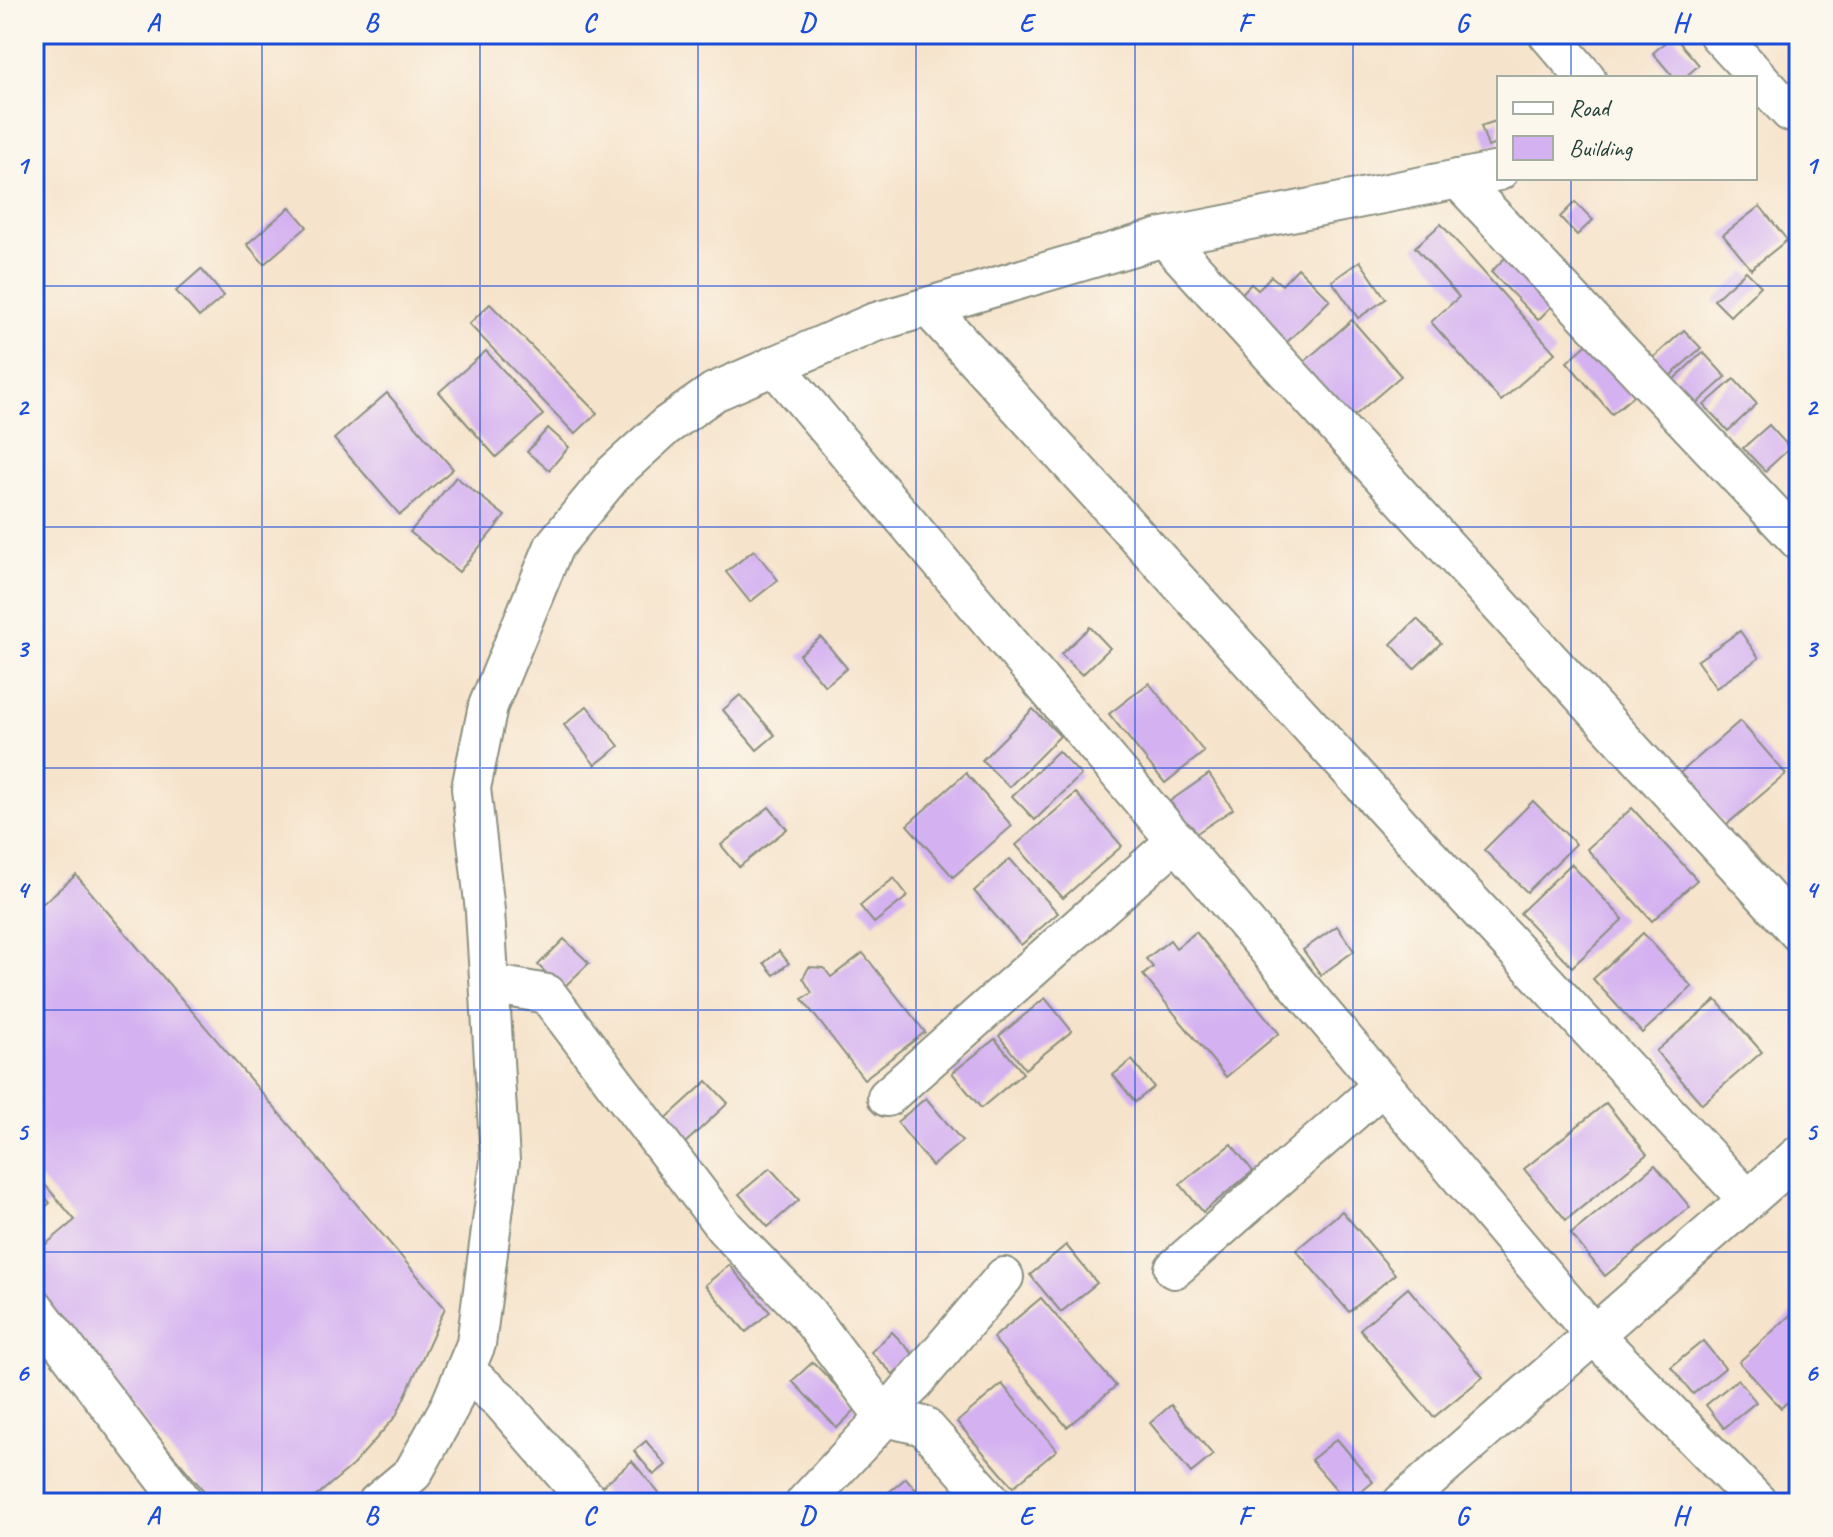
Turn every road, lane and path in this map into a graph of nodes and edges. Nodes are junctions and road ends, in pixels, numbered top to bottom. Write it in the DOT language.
graph roads {
  1 [pos="1548,34"];
  2 [pos="1718,34"];
  3 [pos="1584,76"];
  4 [pos="1751,76"];
  5 [pos="1757,84"];
  6 [pos="1781,114"];
  7 [pos="1497,171"];
  8 [pos="1458,179"];
  9 [pos="1164,237"];
  10 [pos="930,309"];
  11 [pos="774,365"];
  12 [pos="1799,541"];
  13 [pos="1177,840"];
  14 [pos="1799,933"];
  15 [pos="490,984"];
  16 [pos="1383,1085"];
  17 [pos="887,1097"];
  18 [pos="1799,1155"];
  19 [pos="1748,1200"];
  20 [pos="1174,1269"];
  21 [pos="1004,1277"];
  22 [pos="34,1307"];
  23 [pos="1594,1335"];
  24 [pos="465,1371"];
  25 [pos="885,1417"];
  26 [pos="1407,1501"];
  27 [pos="184,1503"];
  28 [pos="377,1503"];
  29 [pos="590,1503"];
  30 [pos="805,1503"];
  31 [pos="993,1503"];
  32 [pos="1758,1503"];
  1 -- 3 [label="street"];
  2 -- 4 [label="street"];
  5 -- 6 [label="street"];
  7 -- 8 [label="street"];
  8 -- 9 [label="street"];
  8 -- 12 [label="street"];
  9 -- 10 [label="street"];
  9 -- 14 [label="street"];
  10 -- 11 [label="street"];
  10 -- 19 [label="street"];
  11 -- 13 [label="street"];
  11 -- 15 [label="street"];
  13 -- 16 [label="street"];
  13 -- 17 [label="street"];
  15 -- 24 [label="street"];
  15 -- 25 [label="street"];
  16 -- 20 [label="street"];
  16 -- 23 [label="street"];
  18 -- 19 [label="street"];
  19 -- 23 [label="street"];
  21 -- 25 [label="street"];
  22 -- 27 [label="street"];
  23 -- 26 [label="street"];
  23 -- 32 [label="street"];
  24 -- 28 [label="street"];
  24 -- 29 [label="street"];
  25 -- 30 [label="street"];
  25 -- 31 [label="street"];
}
